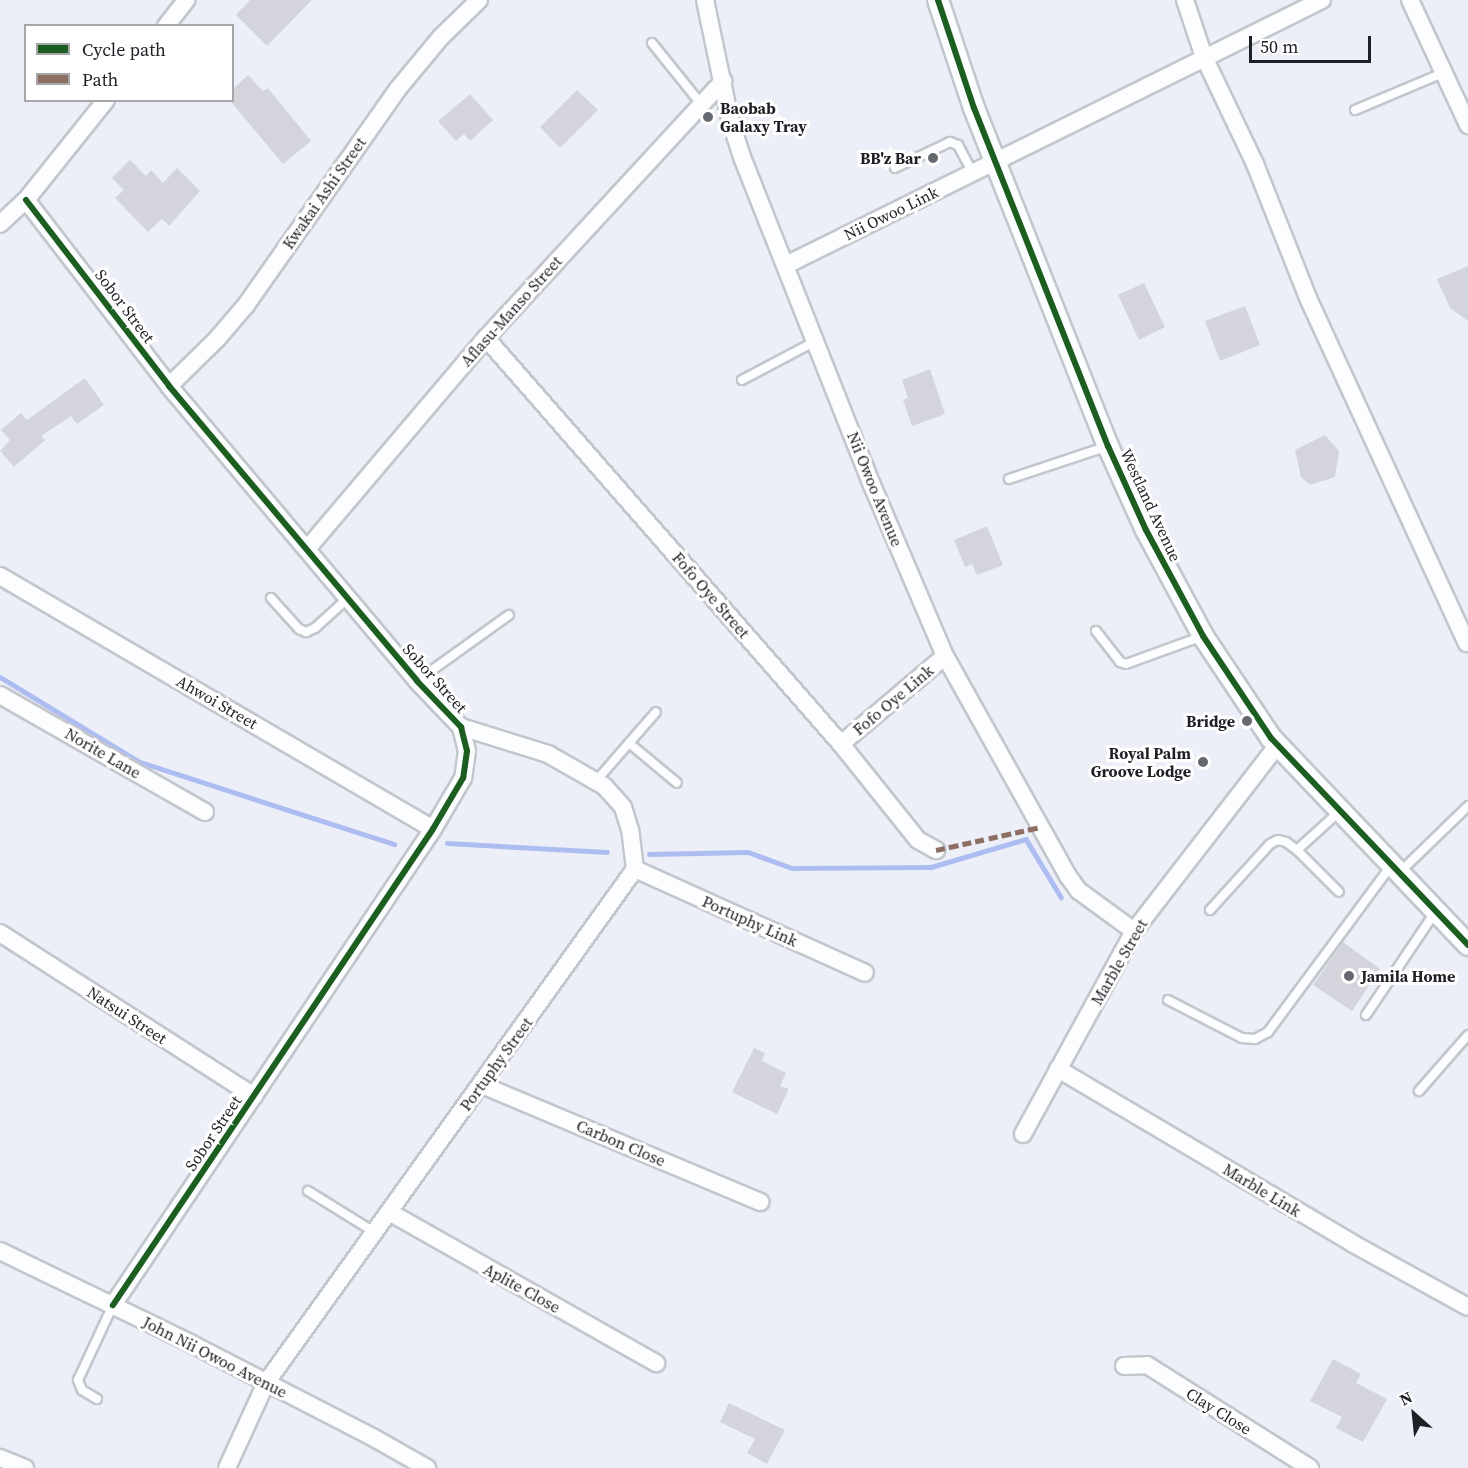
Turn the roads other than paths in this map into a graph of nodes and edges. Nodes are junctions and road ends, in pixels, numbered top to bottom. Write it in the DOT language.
graph roads {
  1 [pos="186,0"];
  2 [pos="479,0"];
  3 [pos="705,0"];
  4 [pos="938,0"];
  5 [pos="1185,0"];
  6 [pos="1322,0"];
  7 [pos="1410,0"];
  8 [pos="168,24"];
  9 [pos="652,43"];
  10 [pos="1204,57"];
  11 [pos="1443,73"];
  12 [pos="723,81"];
  13 [pos="104,102"];
  14 [pos="701,104"];
  15 [pos="1354,110"];
  16 [pos="1468,125"];
  17 [pos="996,161"];
  18 [pos="895,168"];
  19 [pos="973,173"];
  20 [pos="26,200"];
  21 [pos="0,224"];
  22 [pos="786,265"];
  23 [pos="486,338"];
  24 [pos="816,341"];
  25 [pos="742,380"];
  26 [pos="169,386"];
  27 [pos="1108,446"];
  28 [pos="1010,479"];
  29 [pos="307,549"];
  30 [pos="0,576"];
  31 [pos="272,598"];
  32 [pos="348,598"];
  33 [pos="509,615"];
  34 [pos="1096,631"];
  35 [pos="1203,636"];
  36 [pos="1467,643"];
  37 [pos="945,656"];
  38 [pos="417,681"];
  39 [pos="0,695"];
  40 [pos="656,712"];
  41 [pos="461,727"];
  42 [pos="629,743"];
  43 [pos="841,744"];
  44 [pos="1278,745"];
  45 [pos="596,782"];
  46 [pos="676,783"];
  47 [pos="1468,806"];
  48 [pos="1340,811"];
  49 [pos="205,812"];
  50 [pos="433,829"];
  51 [pos="936,850"];
  52 [pos="1297,850"];
  53 [pos="1396,868"];
  54 [pos="635,869"];
  55 [pos="1339,892"];
  56 [pos="1210,910"];
  57 [pos="1437,910"];
  58 [pos="1134,931"];
  59 [pos="0,933"];
  60 [pos="1468,945"];
  61 [pos="865,973"];
  62 [pos="1168,1000"];
  63 [pos="1366,1015"];
  64 [pos="1468,1035"];
  65 [pos="1058,1069"];
  66 [pos="482,1085"];
  67 [pos="1419,1091"];
  68 [pos="254,1096"];
  69 [pos="1023,1134"];
  70 [pos="308,1191"];
  71 [pos="760,1202"];
  72 [pos="389,1212"];
  73 [pos="374,1232"];
  74 [pos="0,1251"];
  75 [pos="113,1305"];
  76 [pos="1468,1307"];
  77 [pos="656,1363"];
  78 [pos="1124,1366"];
  79 [pos="266,1383"];
  80 [pos="97,1399"];
  81 [pos="0,1458"];
  82 [pos="25,1468"];
  83 [pos="227,1468"];
  84 [pos="427,1468"];
  85 [pos="1310,1468"];
  1 -- 8 [label="street"];
  2 -- 26 [label="street, Kwakai Ashi Street"];
  3 -- 12 [label="street, Nii Owoo Avenue"];
  4 -- 17 [label="street, Westland Avenue"];
  5 -- 10 [label="street"];
  6 -- 10 [label="street, Nii Owoo Link"];
  7 -- 11 [label="street"];
  9 -- 14 [label="lane"];
  10 -- 17 [label="street, Nii Owoo Link"];
  10 -- 36 [label="street"];
  11 -- 15 [label="lane"];
  11 -- 16 [label="street"];
  12 -- 14 [label="street, Aflasu-Manso Street"];
  12 -- 22 [label="street, Nii Owoo Avenue"];
  13 -- 20 [label="street"];
  14 -- 23 [label="street, Aflasu-Manso Street"];
  17 -- 19 [label="street, Nii Owoo Link"];
  17 -- 27 [label="street, Westland Avenue"];
  18 -- 19 [label="lane"];
  19 -- 22 [label="street, Nii Owoo Link"];
  20 -- 21 [label="street"];
  20 -- 26 [label="street, Sobor Street"];
  22 -- 24 [label="street, Nii Owoo Avenue"];
  23 -- 29 [label="street, Aflasu-Manso Street"];
  23 -- 43 [label="street, Fofo Oye Street"];
  24 -- 25 [label="lane"];
  24 -- 37 [label="street, Nii Owoo Avenue"];
  26 -- 29 [label="street, Sobor Street"];
  27 -- 28 [label="lane"];
  27 -- 35 [label="street, Westland Avenue"];
  29 -- 32 [label="street, Sobor Street"];
  30 -- 50 [label="street, Ahwoi Street"];
  31 -- 32 [label="lane"];
  32 -- 38 [label="street, Sobor Street"];
  33 -- 38 [label="lane"];
  34 -- 35 [label="lane"];
  35 -- 44 [label="street, Westland Avenue"];
  37 -- 43 [label="street, Fofo Oye Link"];
  37 -- 58 [label="street, Nii Owoo Avenue"];
  38 -- 41 [label="street, Sobor Street"];
  39 -- 49 [label="street, Norite Lane"];
  40 -- 42 [label="lane"];
  41 -- 45 [label="street"];
  41 -- 50 [label="street, Sobor Street"];
  42 -- 45 [label="lane"];
  42 -- 46 [label="lane"];
  43 -- 51 [label="street, Fofo Oye Street"];
  44 -- 48 [label="street, Westland Avenue"];
  44 -- 58 [label="street, Marble Street"];
  45 -- 54 [label="street"];
  47 -- 53 [label="lane"];
  48 -- 52 [label="lane"];
  48 -- 53 [label="street, Westland Avenue"];
  50 -- 68 [label="street, Sobor Street"];
  52 -- 55 [label="lane"];
  52 -- 56 [label="lane"];
  53 -- 57 [label="street, Westland Avenue"];
  53 -- 62 [label="lane"];
  54 -- 61 [label="street, Portuphy Link"];
  54 -- 66 [label="street, Portuphy Street"];
  57 -- 60 [label="street, Westland Avenue"];
  57 -- 63 [label="lane"];
  58 -- 65 [label="street, Marble Street"];
  59 -- 68 [label="street, Natsui Street"];
  64 -- 67 [label="lane"];
  65 -- 69 [label="street, Marble Street"];
  65 -- 76 [label="street, Marble Link"];
  66 -- 71 [label="street, Carbon Close"];
  66 -- 72 [label="street, Portuphy Street"];
  68 -- 75 [label="street, Sobor Street"];
  70 -- 73 [label="lane"];
  72 -- 73 [label="street, Portuphy Street"];
  72 -- 77 [label="street, Aplite Close"];
  73 -- 79 [label="street, Portuphy Street"];
  74 -- 75 [label="street, John Nii Owoo Avenue"];
  75 -- 79 [label="street, John Nii Owoo Avenue"];
  75 -- 80 [label="lane"];
  78 -- 85 [label="street, Clay Close"];
  79 -- 83 [label="street, Portuphy Street"];
  79 -- 84 [label="street, John Nii Owoo Avenue"];
  81 -- 82 [label="street"];
}
